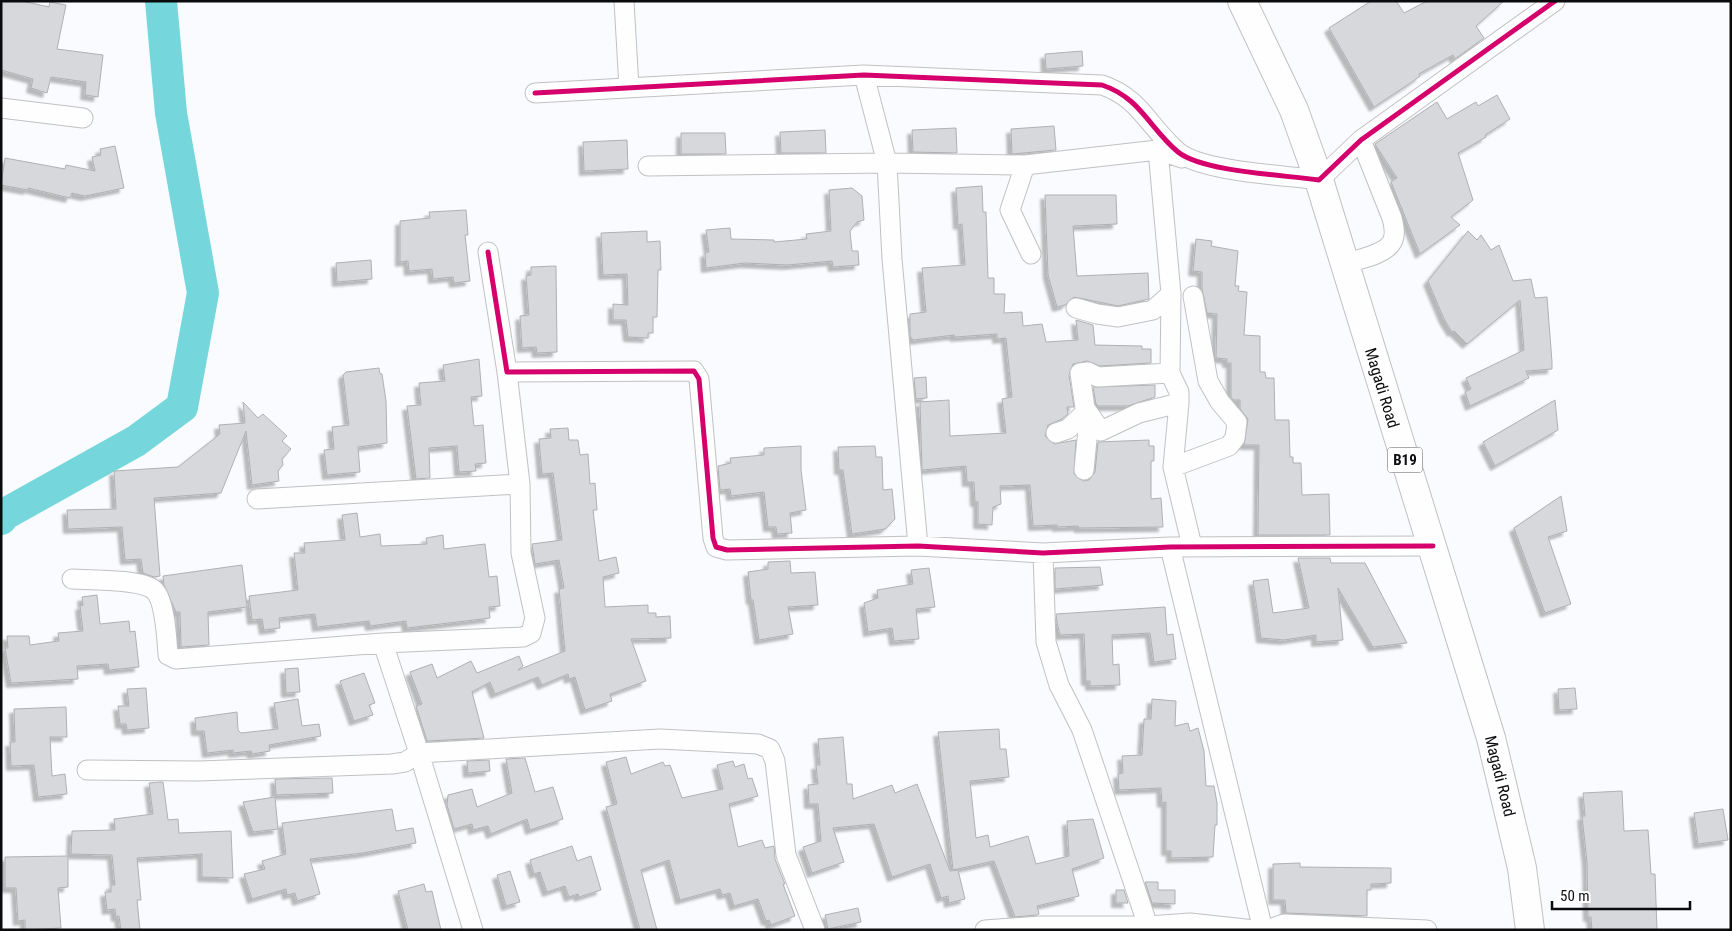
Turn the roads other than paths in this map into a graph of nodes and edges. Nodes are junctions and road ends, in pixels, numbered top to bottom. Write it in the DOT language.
graph roads {
  1 [pos="624,1"];
  2 [pos="1242,1"];
  3 [pos="1555,1"];
  4 [pos="1534,7"];
  5 [pos="864,74"];
  6 [pos="629,88"];
  7 [pos="535,93"];
  8 [pos="1,108"];
  9 [pos="83,118"];
  10 [pos="1361,140"];
  11 [pos="1158,150"];
  12 [pos="1190,160"];
  13 [pos="887,163"];
  14 [pos="1025,165"];
  15 [pos="648,166"];
  16 [pos="1320,180"];
  17 [pos="488,252"];
  18 [pos="1031,254"];
  19 [pos="1345,264"];
  20 [pos="1170,294"];
  21 [pos="1193,296"];
  22 [pos="1076,308"];
  23 [pos="507,372"];
  24 [pos="1170,372"];
  25 [pos="1208,381"];
  26 [pos="1179,398"];
  27 [pos="1087,411"];
  28 [pos="1056,433"];
  29 [pos="1173,467"];
  30 [pos="1084,470"];
  31 [pos="520,484"];
  32 [pos="257,499"];
  33 [pos="918,546"];
  34 [pos="1170,546"];
  35 [pos="1192,546"];
  36 [pos="1433,546"];
  37 [pos="1043,553"];
  38 [pos="72,579"];
  39 [pos="383,643"];
  40 [pos="419,753"];
  41 [pos="87,770"];
  42 [pos="1148,926"];
  43 [pos="1035,928"];
  44 [pos="1273,929"];
  45 [pos="473,930"];
  46 [pos="815,930"];
  47 [pos="985,930"];
  48 [pos="1254,930"];
  49 [pos="1427,930"];
  50 [pos="1530,930"];
  1 -- 6 [label="street"];
  2 -- 16 [label="highway, Magadi Road / B19"];
  3 -- 4 [label="street"];
  4 -- 10 [label="street"];
  5 -- 6 [label="street"];
  5 -- 12 [label="street"];
  5 -- 13 [label="street"];
  6 -- 7 [label="street"];
  8 -- 9 [label="street"];
  10 -- 16 [label="street"];
  10 -- 19 [label="street"];
  11 -- 12 [label="street"];
  11 -- 14 [label="street"];
  11 -- 20 [label="street"];
  12 -- 16 [label="street"];
  13 -- 14 [label="street"];
  13 -- 15 [label="street"];
  13 -- 33 [label="street"];
  14 -- 18 [label="street"];
  16 -- 19 [label="highway, Magadi Road / B19"];
  17 -- 23 [label="street"];
  19 -- 36 [label="highway, Magadi Road / B19"];
  20 -- 22 [label="street"];
  20 -- 24 [label="street"];
  21 -- 25 [label="street"];
  23 -- 31 [label="street"];
  23 -- 33 [label="street"];
  24 -- 26 [label="street"];
  24 -- 27 [label="street"];
  25 -- 26 [label="street"];
  25 -- 29 [label="street"];
  26 -- 27 [label="street"];
  26 -- 29 [label="street"];
  27 -- 28 [label="street"];
  27 -- 30 [label="street"];
  29 -- 35 [label="street"];
  31 -- 32 [label="street"];
  31 -- 39 [label="street"];
  33 -- 37 [label="street"];
  34 -- 35 [label="street"];
  34 -- 37 [label="street"];
  34 -- 44 [label="street"];
  35 -- 36 [label="street"];
  36 -- 50 [label="highway, Magadi Road / B19"];
  37 -- 42 [label="street"];
  38 -- 39 [label="street"];
  39 -- 40 [label="street"];
  40 -- 41 [label="street"];
  40 -- 45 [label="street"];
  40 -- 46 [label="street"];
  42 -- 43 [label="street"];
  42 -- 48 [label="street"];
  43 -- 47 [label="street"];
  44 -- 49 [label="street"];
}
